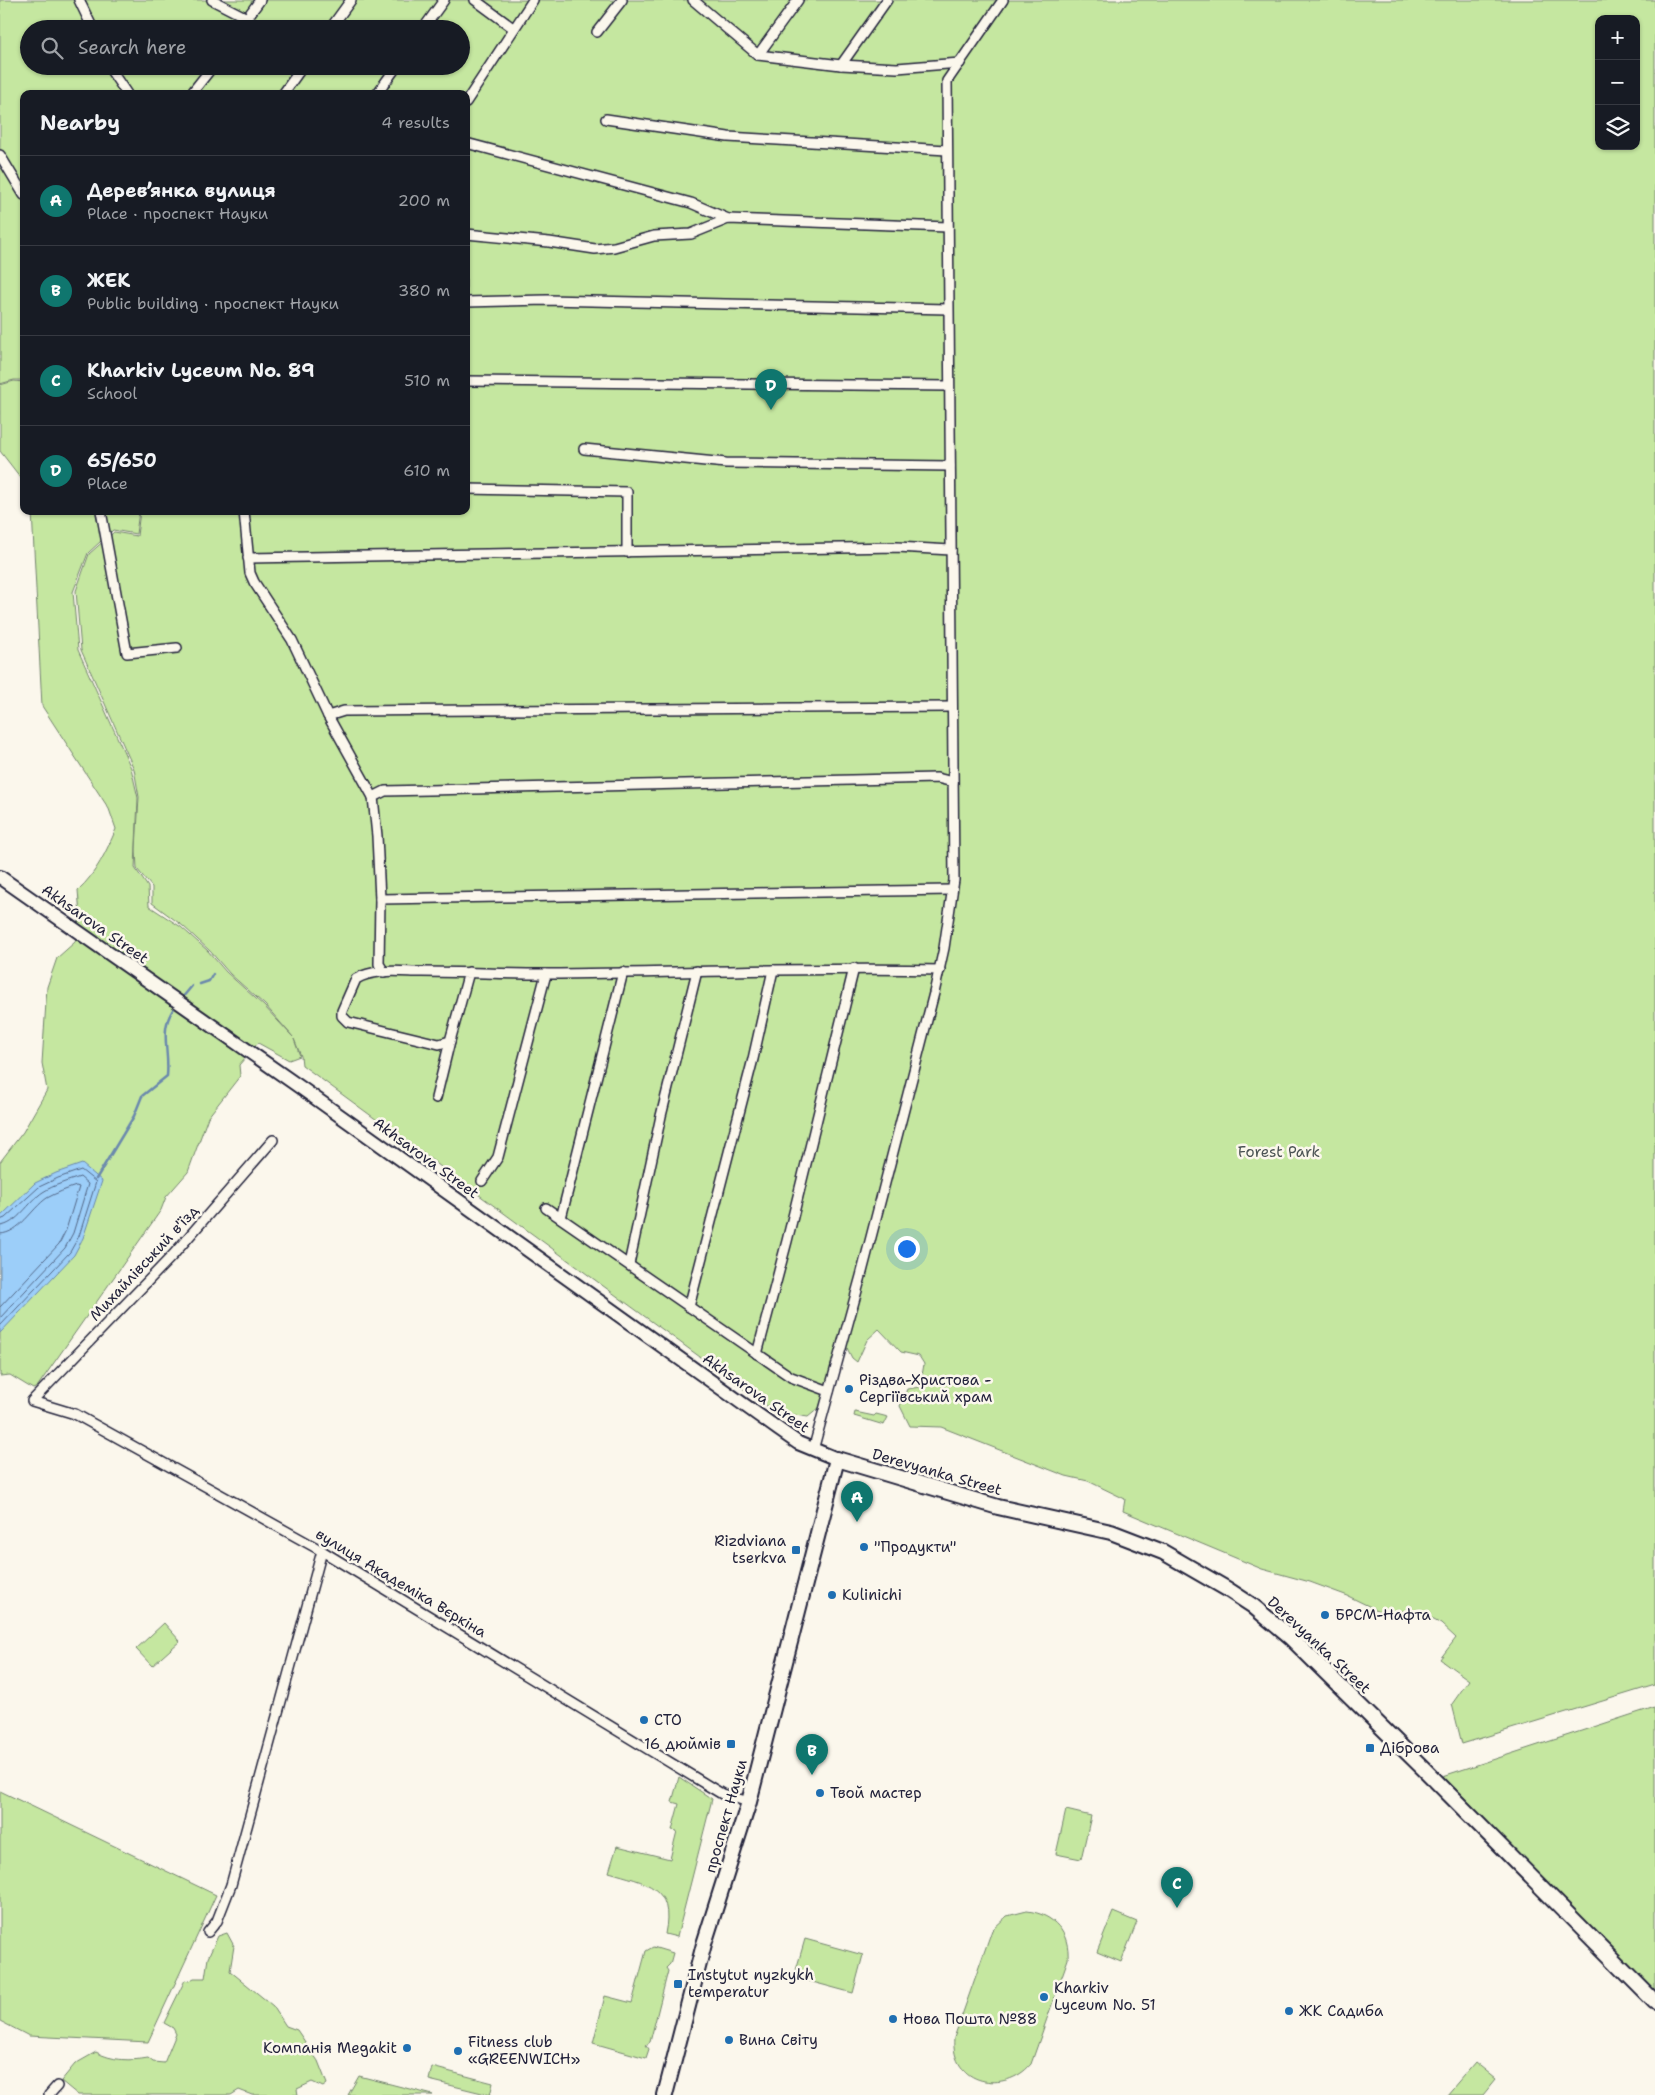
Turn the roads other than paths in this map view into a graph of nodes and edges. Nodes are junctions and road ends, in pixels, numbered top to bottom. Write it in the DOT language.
graph roads {
  1 [pos="80,0"];
  2 [pos="212,0"];
  3 [pos="260,0"];
  4 [pos="351,0"];
  5 [pos="444,0"];
  6 [pos="475,0"];
  7 [pos="533,0"];
  8 [pos="622,0"];
  9 [pos="798,0"];
  10 [pos="887,0"];
  11 [pos="1003,0"];
  12 [pos="698,1"];
  13 [pos="247,18"];
  14 [pos="89,20"];
  15 [pos="337,20"];
  16 [pos="430,20"];
  17 [pos="513,28"];
  18 [pos="597,32"];
  19 [pos="758,55"];
  20 [pos="960,63"];
  21 [pos="841,65"];
  22 [pos="114,75"];
  23 [pos="206,75"];
  24 [pos="297,75"];
  25 [pos="391,75"];
  26 [pos="124,90"];
  27 [pos="194,90"];
  28 [pos="286,90"];
  29 [pos="380,90"];
  30 [pos="470,96"];
  31 [pos="606,118"];
  32 [pos="470,145"];
  33 [pos="947,150"];
  34 [pos="0,155"];
  35 [pos="20,188"];
  36 [pos="728,220"];
  37 [pos="948,227"];
  38 [pos="470,234"];
  39 [pos="470,302"];
  40 [pos="948,309"];
  41 [pos="470,380"];
  42 [pos="949,386"];
  43 [pos="584,449"];
  44 [pos="950,466"];
  45 [pos="470,488"];
  46 [pos="102,515"];
  47 [pos="244,515"];
  48 [pos="951,550"];
  49 [pos="628,552"];
  50 [pos="248,558"];
  51 [pos="177,648"];
  52 [pos="952,707"];
  53 [pos="328,716"];
  54 [pos="953,782"];
  55 [pos="373,797"];
  56 [pos="0,877"];
  57 [pos="952,890"];
  58 [pos="380,899"];
  59 [pos="854,968"];
  60 [pos="772,970"];
  61 [pos="940,970"];
  62 [pos="697,971"];
  63 [pos="384,972"];
  64 [pos="469,972"];
  65 [pos="623,972"];
  66 [pos="546,974"];
  67 [pos="450,1041"];
  68 [pos="436,1098"];
  69 [pos="273,1140"];
  70 [pos="482,1181"];
  71 [pos="546,1208"];
  72 [pos="560,1218"];
  73 [pos="628,1264"];
  74 [pos="689,1307"];
  75 [pos="757,1354"];
  76 [pos="828,1390"];
  77 [pos="32,1401"];
  78 [pos="813,1450"];
  79 [pos="836,1458"];
  80 [pos="322,1551"];
  81 [pos="749,1802"];
  82 [pos="208,1932"];
  83 [pos="1655,2002"];
  84 [pos="57,2086"];
  85 [pos="50,2095"];
  86 [pos="665,2095"];
  1 -- 14 [label="street"];
  2 -- 13 [label="street"];
  3 -- 13 [label="street"];
  4 -- 15 [label="street"];
  5 -- 16 [label="street"];
  6 -- 17 [label="street"];
  7 -- 17 [label="street"];
  8 -- 18 [label="street"];
  9 -- 19 [label="street"];
  10 -- 21 [label="street"];
  11 -- 20 [label="street"];
  12 -- 19 [label="street"];
  17 -- 30 [label="street"];
  19 -- 21 [label="street"];
  20 -- 21 [label="street"];
  20 -- 33 [label="street"];
  22 -- 26 [label="street"];
  23 -- 27 [label="street"];
  24 -- 28 [label="street"];
  25 -- 29 [label="street"];
  31 -- 33 [label="street"];
  32 -- 36 [label="street"];
  33 -- 37 [label="street"];
  34 -- 35 [label="street"];
  36 -- 37 [label="street"];
  36 -- 38 [label="street"];
  37 -- 40 [label="street"];
  39 -- 40 [label="street"];
  40 -- 42 [label="street"];
  41 -- 42 [label="street"];
  42 -- 44 [label="street"];
  43 -- 44 [label="street"];
  44 -- 48 [label="street"];
  45 -- 49 [label="street"];
  46 -- 51 [label="street"];
  47 -- 50 [label="street"];
  48 -- 49 [label="street"];
  48 -- 52 [label="street"];
  49 -- 50 [label="street"];
  50 -- 53 [label="street"];
  52 -- 53 [label="street"];
  52 -- 54 [label="street"];
  53 -- 55 [label="street"];
  54 -- 55 [label="street"];
  54 -- 57 [label="street"];
  55 -- 58 [label="street"];
  56 -- 78 [label="main road, Akhsarova Street"];
  57 -- 58 [label="street"];
  57 -- 61 [label="street"];
  58 -- 63 [label="street"];
  59 -- 60 [label="street"];
  59 -- 61 [label="street"];
  59 -- 75 [label="street"];
  60 -- 62 [label="street"];
  60 -- 74 [label="street"];
  61 -- 76 [label="street"];
  62 -- 65 [label="street"];
  62 -- 73 [label="street"];
  63 -- 64 [label="street"];
  63 -- 67 [label="street"];
  64 -- 66 [label="street"];
  64 -- 67 [label="street"];
  65 -- 66 [label="street"];
  65 -- 72 [label="street"];
  66 -- 70 [label="street"];
  67 -- 68 [label="street"];
  69 -- 77 [label="street, Михайлівський в'їзд"];
  71 -- 72 [label="street"];
  72 -- 73 [label="street"];
  73 -- 74 [label="street"];
  74 -- 75 [label="street"];
  75 -- 76 [label="street"];
  76 -- 78 [label="street"];
  77 -- 80 [label="street, вулиця Академіка Вєркіна"];
  78 -- 79 [label="main road, Akhsarova Street"];
  79 -- 81 [label="main road, проспект Науки"];
  79 -- 83 [label="main road, Derevyanka Street"];
  80 -- 81 [label="street, вулиця Академіка Вєркіна"];
  80 -- 82 [label="street"];
  81 -- 86 [label="main road, проспект Науки"];
  84 -- 85 [label="street"];
}
